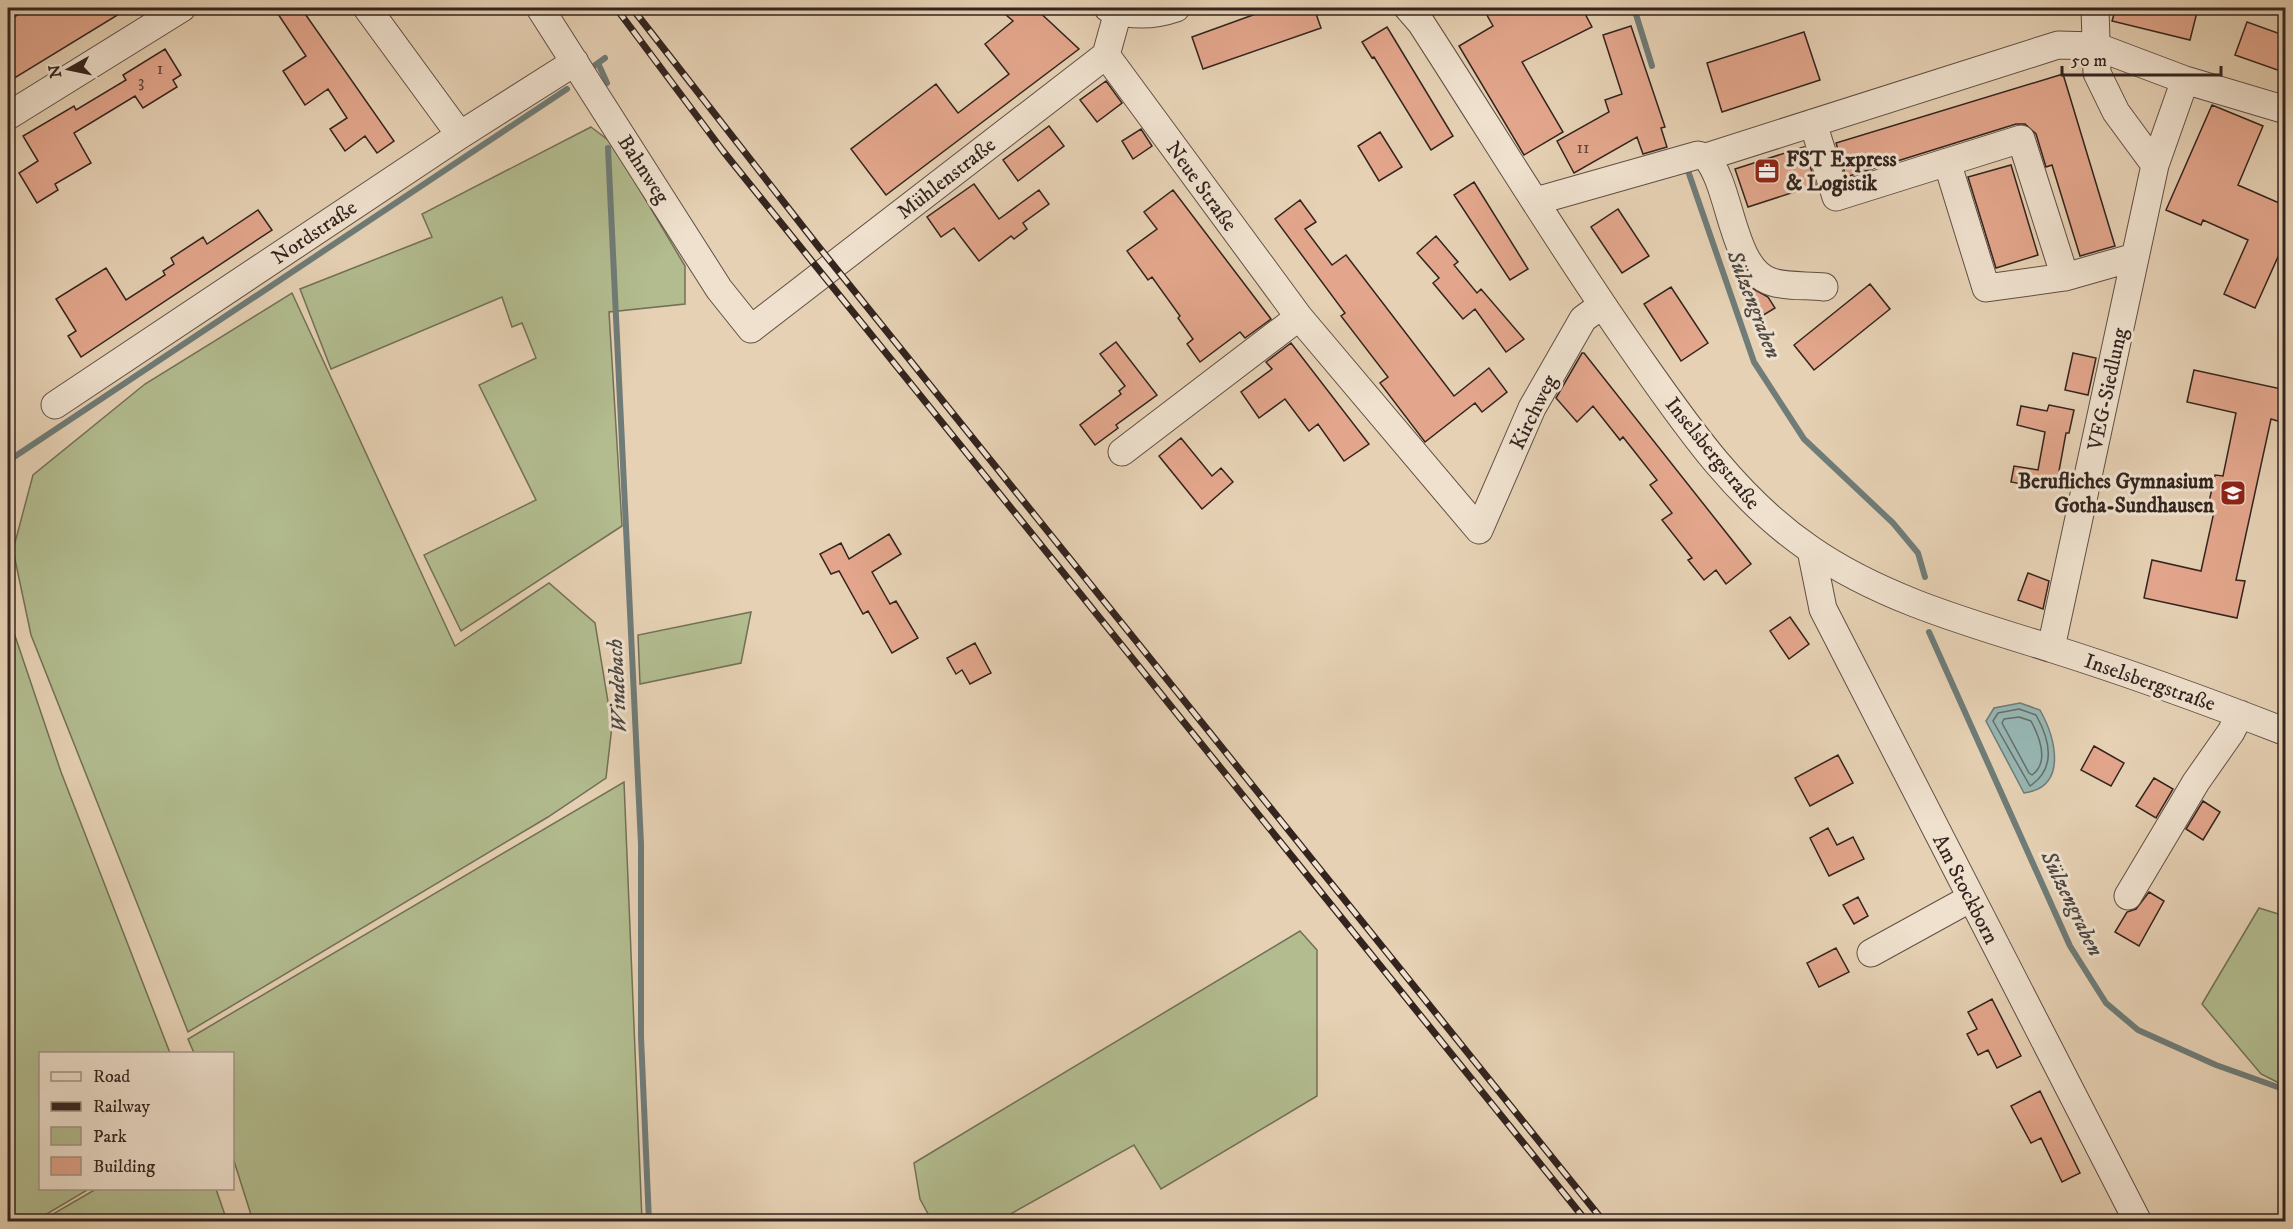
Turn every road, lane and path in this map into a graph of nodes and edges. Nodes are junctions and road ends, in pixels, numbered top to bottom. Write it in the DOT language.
graph roads {
  1 [pos="182,8"];
  2 [pos="367,8"];
  3 [pos="540,8"];
  4 [pos="1176,8"];
  5 [pos="1408,8"];
  6 [pos="2095,8"];
  7 [pos="1113,10"];
  8 [pos="2095,46"];
  9 [pos="1106,55"];
  10 [pos="575,62"];
  11 [pos="2185,80"];
  12 [pos="2286,110"];
  13 [pos="8,116"];
  14 [pos="1813,123"];
  15 [pos="460,135"];
  16 [pos="1706,157"];
  17 [pos="1947,162"];
  18 [pos="2155,165"];
  19 [pos="1536,201"];
  20 [pos="2135,257"];
  21 [pos="2065,277"];
  22 [pos="1824,287"];
  23 [pos="1602,305"];
  24 [pos="1299,317"];
  25 [pos="751,329"];
  26 [pos="55,405"];
  27 [pos="1122,452"];
  28 [pos="1479,530"];
  29 [pos="1811,550"];
  30 [pos="2051,648"];
  31 [pos="2240,714"];
  32 [pos="2286,732"];
  33 [pos="2128,897"];
  34 [pos="1971,898"];
  35 [pos="1871,953"];
  36 [pos="2138,1221"];
  1 -- 13 [label="street"];
  2 -- 15 [label="street"];
  3 -- 10 [label="street, Bahnweg"];
  4 -- 7 [label="street"];
  5 -- 19 [label="street, Inselsbergstraße"];
  6 -- 8 [label="street"];
  7 -- 9 [label="street"];
  8 -- 11 [label="street"];
  8 -- 14 [label="street"];
  8 -- 18 [label="street"];
  9 -- 24 [label="street, Neue Straße"];
  9 -- 25 [label="street, Mühlenstraße"];
  10 -- 15 [label="street, Nordstraße"];
  10 -- 25 [label="street, Bahnweg"];
  11 -- 12 [label="street"];
  11 -- 18 [label="street, VEG-Siedlung"];
  14 -- 16 [label="street"];
  14 -- 17 [label="street"];
  15 -- 26 [label="street, Nordstraße"];
  16 -- 19 [label="street"];
  16 -- 22 [label="street"];
  17 -- 21 [label="street"];
  17 -- 21 [label="street"];
  18 -- 20 [label="street, VEG-Siedlung"];
  19 -- 23 [label="street, Inselsbergstraße"];
  20 -- 21 [label="street"];
  20 -- 30 [label="street, VEG-Siedlung"];
  23 -- 28 [label="street, Kirchweg"];
  23 -- 29 [label="street, Inselsbergstraße"];
  24 -- 27 [label="street"];
  24 -- 28 [label="street, Neue Straße"];
  29 -- 30 [label="street, Inselsbergstraße"];
  29 -- 34 [label="street, Am Stockborn"];
  30 -- 31 [label="street, Inselsbergstraße"];
  31 -- 32 [label="street, Inselsbergstraße"];
  31 -- 33 [label="street"];
  34 -- 35 [label="street"];
  34 -- 36 [label="street, Am Stockborn"];
}
